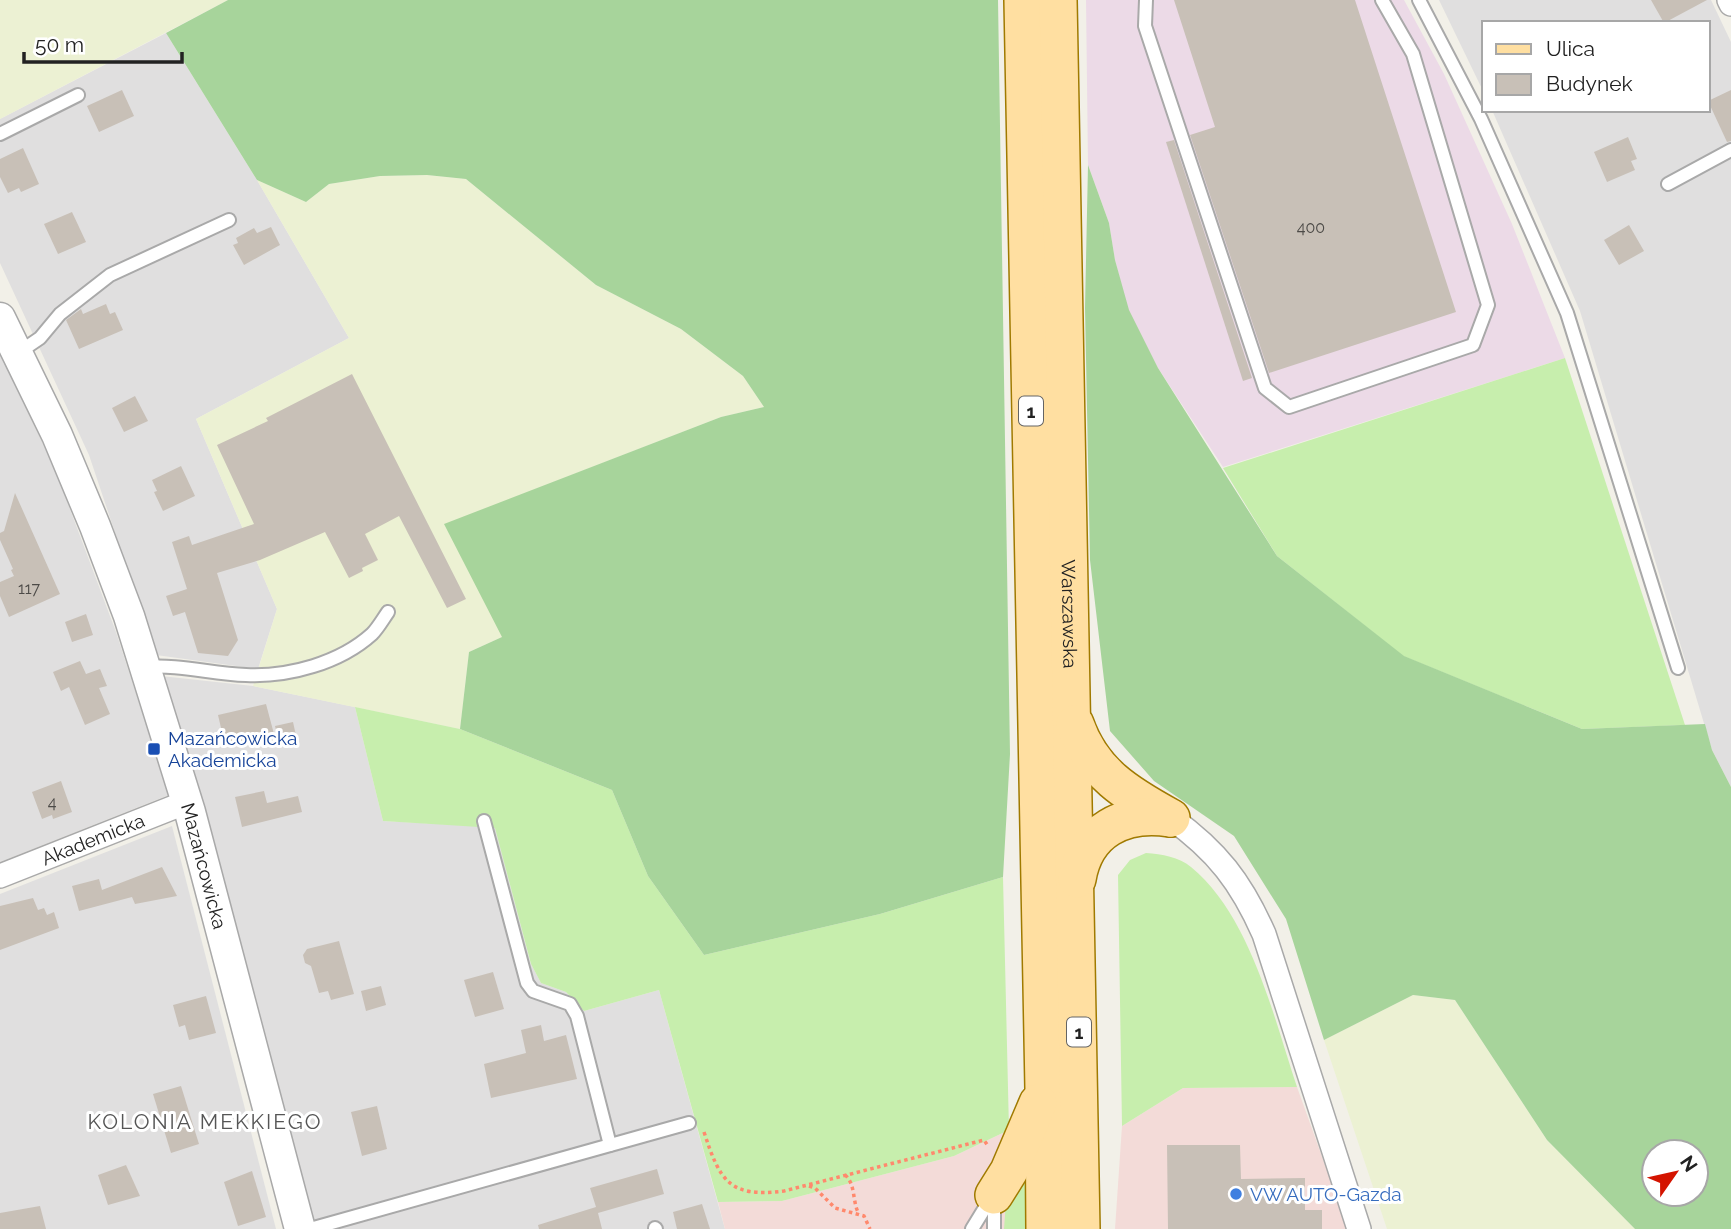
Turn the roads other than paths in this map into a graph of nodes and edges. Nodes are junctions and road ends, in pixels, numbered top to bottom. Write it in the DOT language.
graph roads {
  1 [pos="1023,0"];
  2 [pos="1058,0"];
  3 [pos="1146,0"];
  4 [pos="1382,0"];
  5 [pos="1419,0"];
  6 [pos="78,95"];
  7 [pos="0,134"];
  8 [pos="1731,150"];
  9 [pos="1668,184"];
  10 [pos="229,220"];
  11 [pos="0,318"];
  12 [pos="18,354"];
  13 [pos="388,612"];
  14 [pos="144,667"];
  15 [pos="1678,668"];
  16 [pos="1072,716"];
  17 [pos="187,803"];
  18 [pos="1171,818"];
  19 [pos="484,821"];
  20 [pos="0,876"];
  21 [pos="1076,894"];
  22 [pos="1044,1089"];
  23 [pos="689,1123"];
  24 [pos="610,1145"];
  25 [pos="999,1198"];
  26 [pos="300,1229"];
  27 [pos="310,1229"];
  28 [pos="972,1229"];
  29 [pos="1045,1229"];
  30 [pos="1081,1229"];
  31 [pos="1359,1229"];
  1 -- 22 [label="main road, Warszawska / 1"];
  2 -- 16 [label="main road, Warszawska / 1"];
  3 -- 4 [label="lane"];
  5 -- 15 [label="lane"];
  6 -- 7 [label="lane"];
  8 -- 9 [label="lane"];
  10 -- 12 [label="lane"];
  11 -- 12 [label="street, Mazańcowicka"];
  12 -- 14 [label="street, Mazańcowicka"];
  13 -- 14 [label="lane"];
  14 -- 17 [label="street, Mazańcowicka"];
  16 -- 18 [label="main road"];
  16 -- 21 [label="main road, Warszawska / 1"];
  17 -- 20 [label="street, Akademicka"];
  17 -- 26 [label="street, Mazańcowicka"];
  18 -- 21 [label="main road"];
  18 -- 31 [label="street"];
  19 -- 24 [label="lane"];
  21 -- 30 [label="main road, Warszawska / 1"];
  22 -- 25 [label="main road"];
  22 -- 29 [label="main road, Warszawska / 1"];
  23 -- 24 [label="lane"];
  24 -- 27 [label="lane"];
  25 -- 28 [label="lane"];
}
